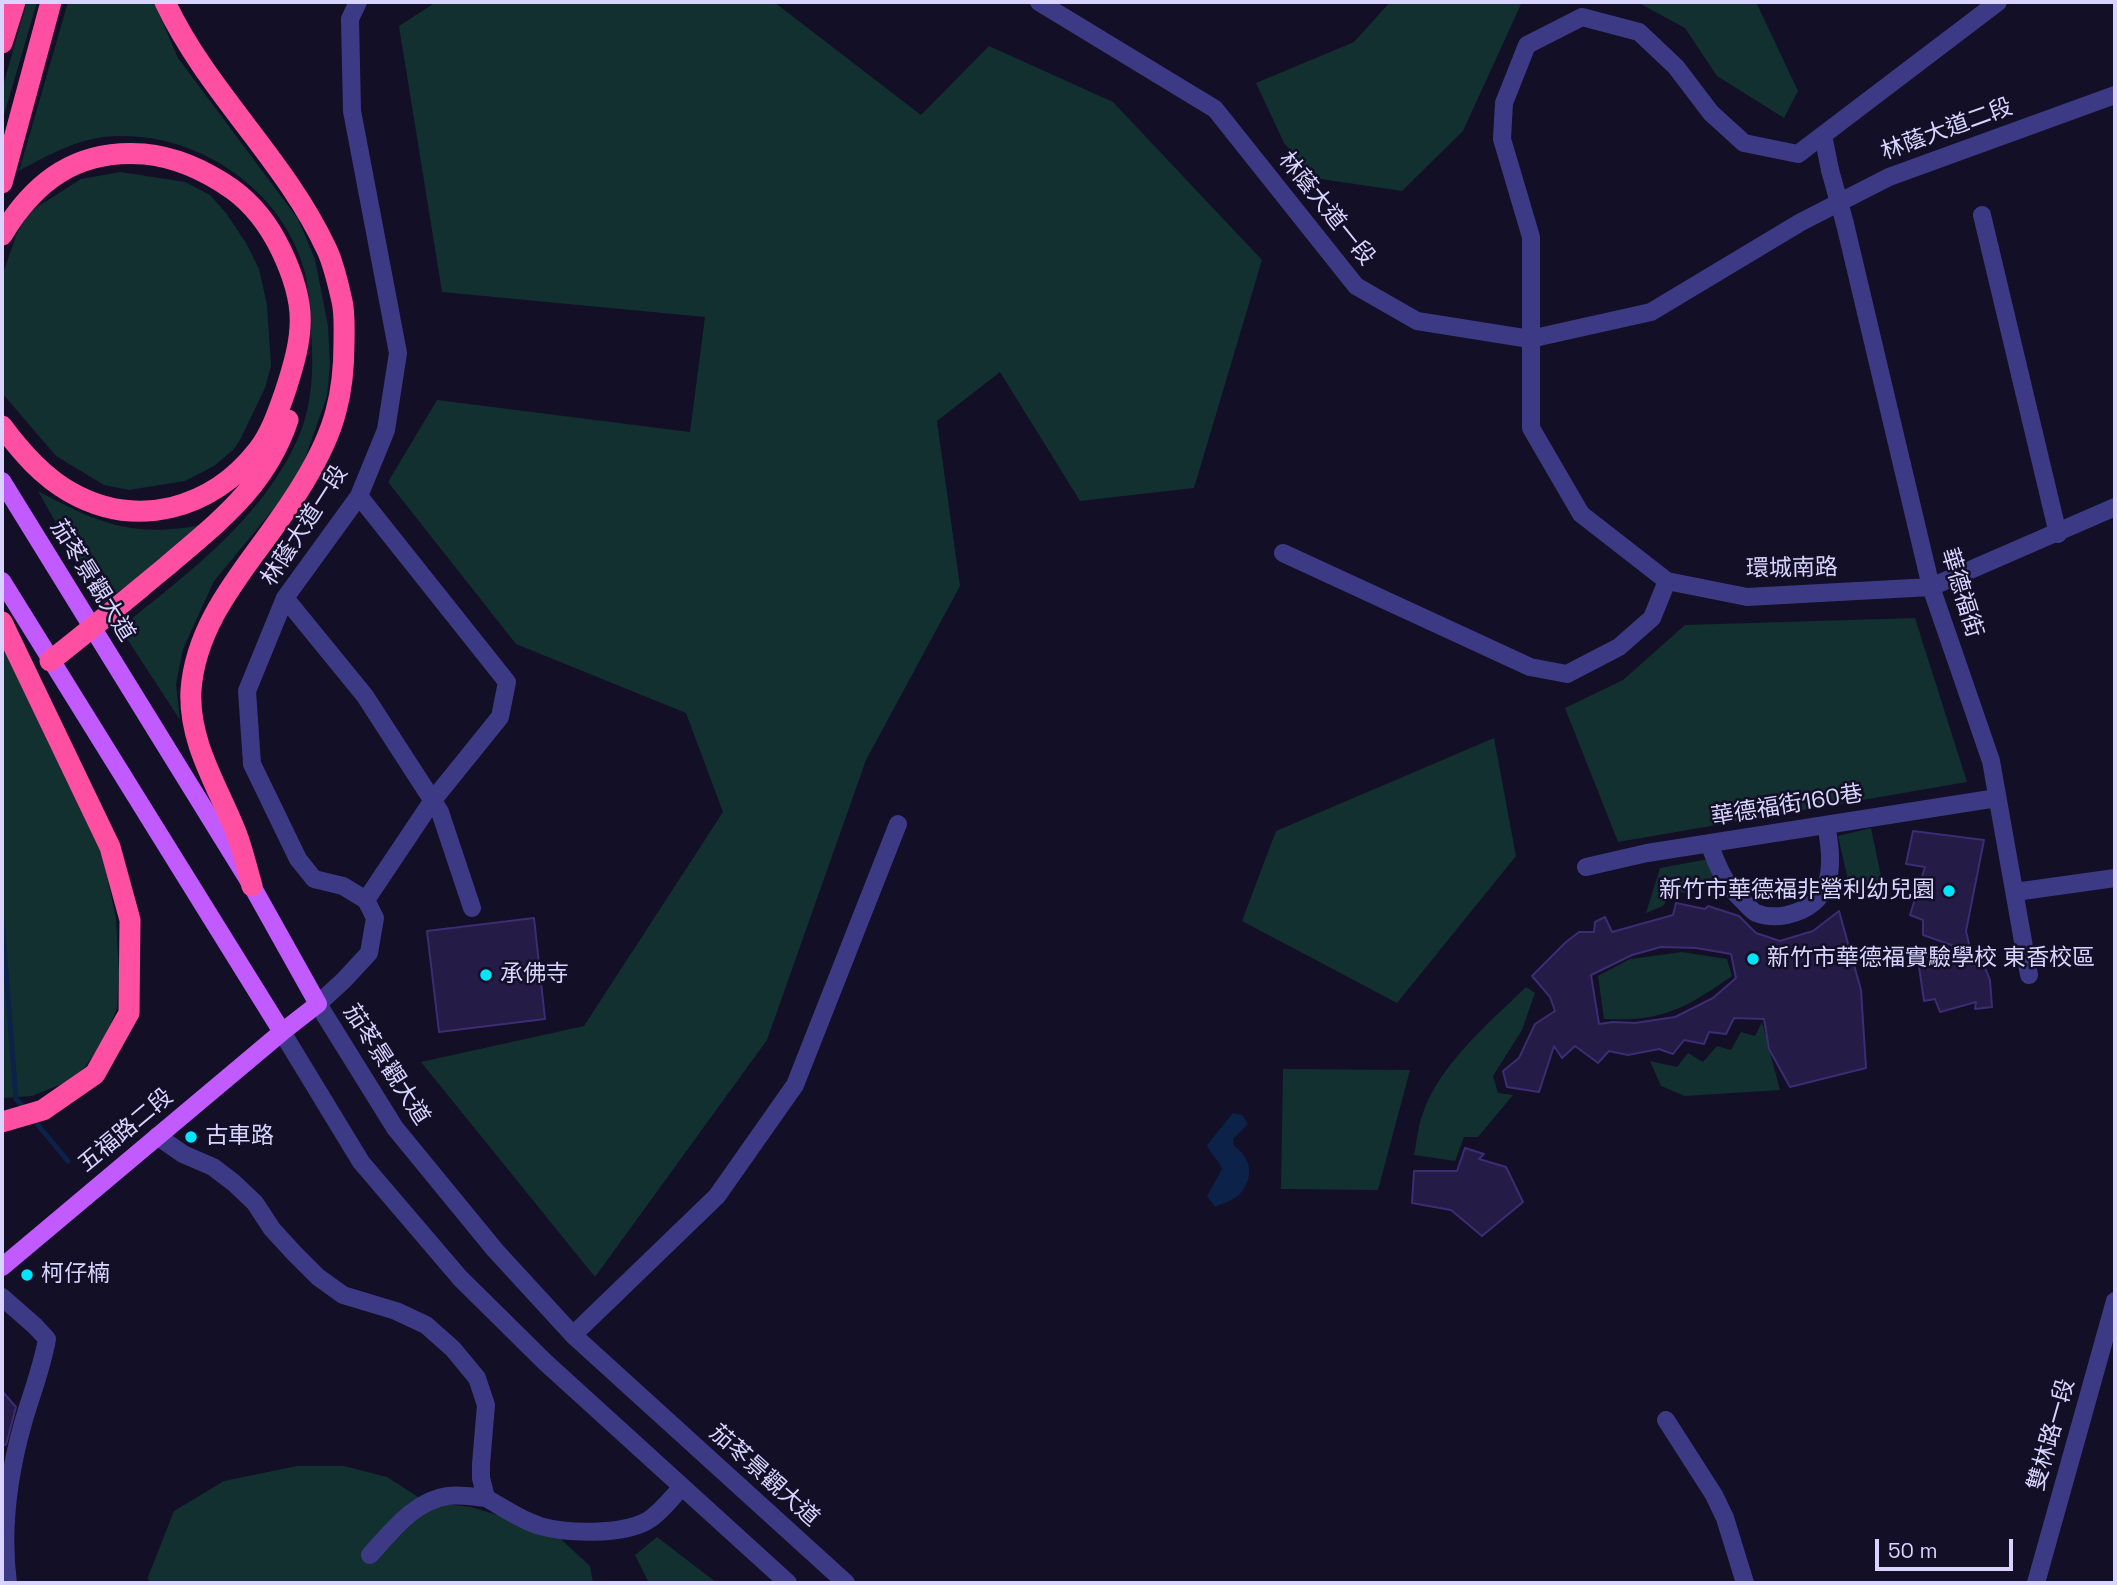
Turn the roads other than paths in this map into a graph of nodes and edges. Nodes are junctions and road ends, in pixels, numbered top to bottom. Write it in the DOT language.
graph roads {
  1 [pos="15,2"];
  2 [pos="51,2"];
  3 [pos="165,2"];
  4 [pos="358,2"];
  5 [pos="1039,2"];
  6 [pos="1998,2"];
  7 [pos="2,43"];
  8 [pos="2115,95"];
  9 [pos="1823,135"];
  10 [pos="2,183"];
  11 [pos="1982,215"];
  12 [pos="1801,222"];
  13 [pos="2,235"];
  14 [pos="1530,339"];
  15 [pos="300,342"];
  16 [pos="2,426"];
  17 [pos="2,481"];
  18 [pos="359,496"];
  19 [pos="2115,507"];
  20 [pos="2058,534"];
  21 [pos="1283,553"];
  22 [pos="2,581"];
  23 [pos="1667,581"];
  24 [pos="1931,587"];
  25 [pos="285,598"];
  26 [pos="2,622"];
  27 [pos="92,628"];
  28 [pos="50,661"];
  29 [pos="1997,798"];
  30 [pos="433,800"];
  31 [pos="898,824"];
  32 [pos="1826,825"];
  33 [pos="1709,843"];
  34 [pos="1586,867"];
  35 [pos="2115,878"];
  36 [pos="252,886"];
  37 [pos="2015,892"];
  38 [pos="366,900"];
  39 [pos="472,908"];
  40 [pos="2029,975"];
  41 [pos="318,1004"];
  42 [pos="282,1032"];
  43 [pos="9,1119"];
  44 [pos="157,1136"];
  45 [pos="2,1267"];
  46 [pos="2,1297"];
  47 [pos="2115,1301"];
  48 [pos="573,1335"];
  49 [pos="1666,1420"];
  50 [pos="682,1487"];
  51 [pos="486,1498"];
  52 [pos="370,1555"];
  53 [pos="8,1583"];
  54 [pos="788,1583"];
  55 [pos="846,1583"];
  56 [pos="1745,1583"];
  57 [pos="2036,1583"];
  1 -- 7 [label="highway"];
  2 -- 10 [label="highway"];
  3 -- 36 [label="highway"];
  4 -- 18 [label="street, 林蔭大道一段"];
  5 -- 14 [label="street, 林蔭大道一段"];
  6 -- 9 [label="street, 環城南路"];
  8 -- 12 [label="street, 林蔭大道二段"];
  9 -- 14 [label="street, 環城南路"];
  9 -- 24 [label="street, 華德福街, bridge"];
  11 -- 20 [label="street"];
  12 -- 14 [label="street, 林蔭大道一段"];
  13 -- 15 [label="highway"];
  14 -- 23 [label="street, 環城南路"];
  15 -- 16 [label="highway"];
  15 -- 27 [label="highway"];
  17 -- 27 [label="main road, 茄苳景觀大道"];
  18 -- 25 [label="street, 林蔭大道一段"];
  18 -- 30 [label="street"];
  19 -- 20 [label="street, 環城南路"];
  20 -- 24 [label="street, 環城南路"];
  21 -- 23 [label="street"];
  22 -- 28 [label="main road"];
  23 -- 24 [label="street, 環城南路"];
  24 -- 29 [label="street, 華德福街"];
  25 -- 30 [label="street"];
  25 -- 38 [label="street, 林蔭大道一段"];
  26 -- 43 [label="highway"];
  27 -- 28 [label="highway"];
  27 -- 36 [label="main road, 茄苳景觀大道"];
  28 -- 42 [label="main road"];
  29 -- 32 [label="street, 華德福街160巷"];
  29 -- 37 [label="street, 華德福街"];
  30 -- 38 [label="street"];
  30 -- 39 [label="street"];
  31 -- 48 [label="street"];
  32 -- 33 [label="street, 華德福街160巷"];
  32 -- 33 [label="street"];
  33 -- 34 [label="street, 華德福街160巷"];
  35 -- 37 [label="street"];
  36 -- 41 [label="main road, 茄苳景觀大道"];
  37 -- 40 [label="street, 華德福街"];
  38 -- 41 [label="street"];
  41 -- 42 [label="main road, 五福路二段"];
  41 -- 48 [label="street, 茄苳景觀大道"];
  42 -- 44 [label="main road, 五福路二段"];
  42 -- 50 [label="street"];
  44 -- 45 [label="main road, 五福路二段"];
  44 -- 51 [label="street"];
  46 -- 53 [label="street"];
  47 -- 57 [label="street, 雙林路一段"];
  48 -- 55 [label="street, 茄苳景觀大道"];
  49 -- 56 [label="street"];
  50 -- 51 [label="street"];
  50 -- 54 [label="street"];
  51 -- 52 [label="street"];
}
